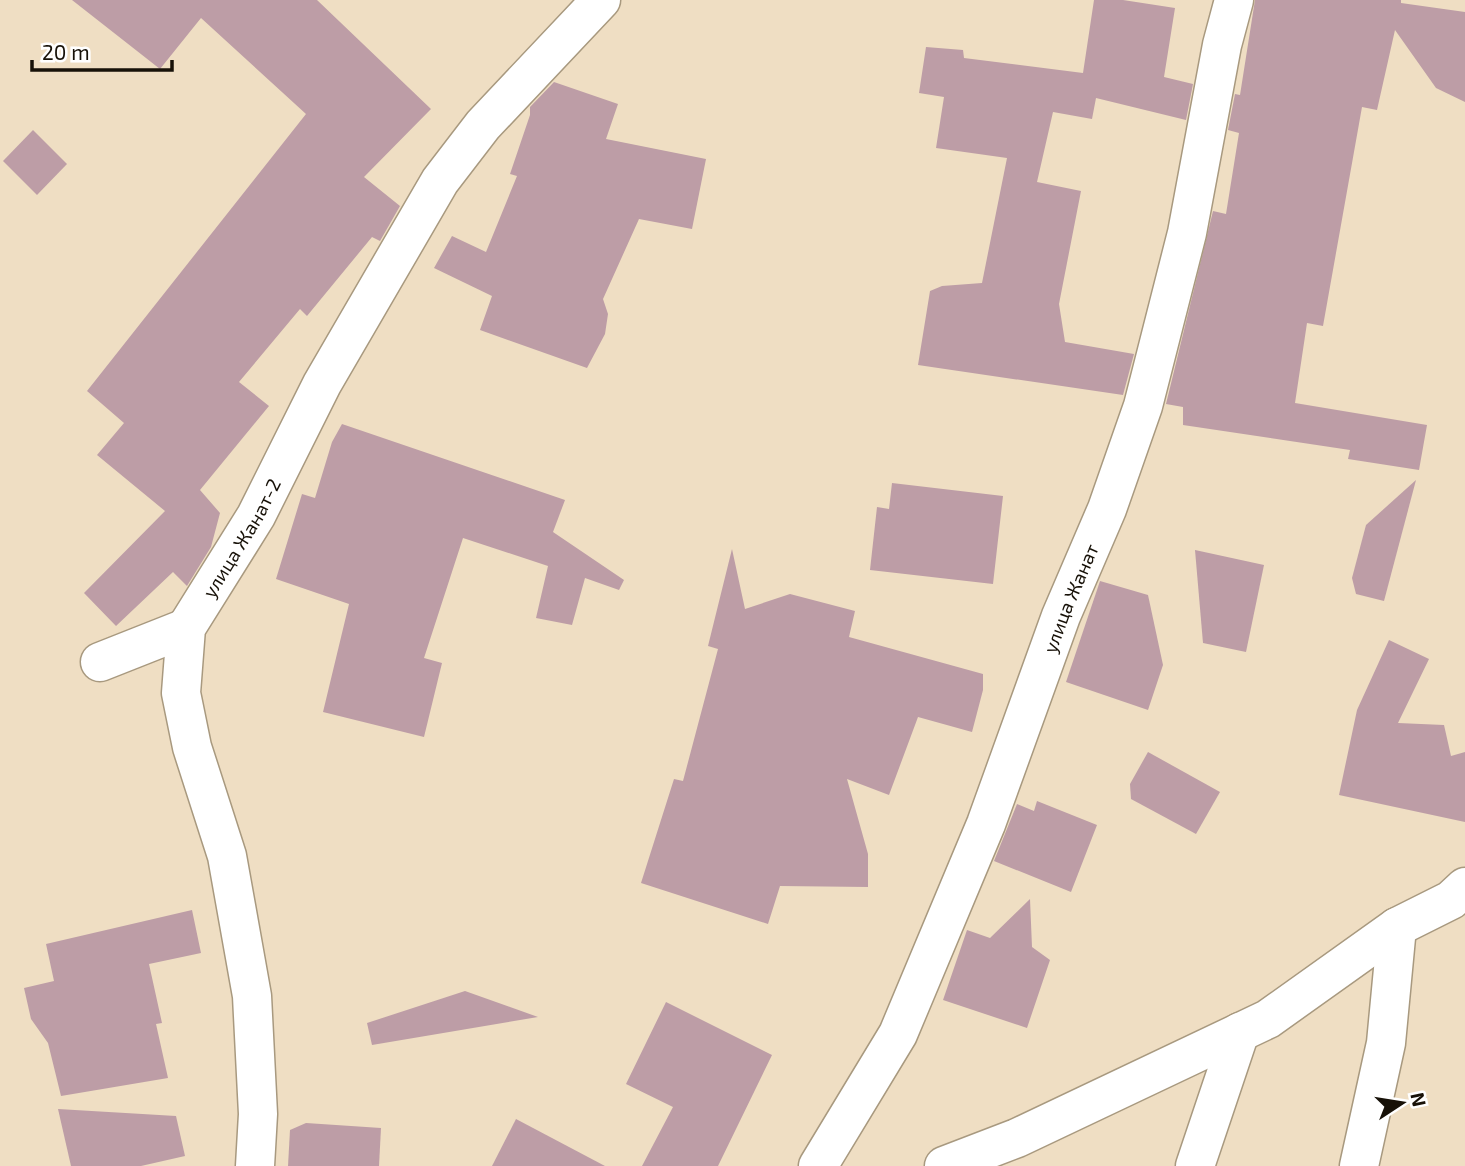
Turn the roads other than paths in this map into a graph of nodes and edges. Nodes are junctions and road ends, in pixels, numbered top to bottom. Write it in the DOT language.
graph roads {
  1 [pos="601,0"];
  2 [pos="1234,0"];
  3 [pos="186,628"];
  4 [pos="100,662"];
  5 [pos="1465,887"];
  6 [pos="1397,927"];
  7 [pos="1240,1032"];
  8 [pos="254,1166"];
  9 [pos="818,1166"];
  10 [pos="944,1166"];
  11 [pos="1195,1166"];
  12 [pos="1359,1166"];
  1 -- 3 [label="street, улица Жанат-2"];
  2 -- 9 [label="street, улица Жанат"];
  3 -- 4 [label="street"];
  3 -- 8 [label="street, улица Жанат-2"];
  5 -- 6 [label="street"];
  6 -- 7 [label="street"];
  6 -- 12 [label="street"];
  7 -- 10 [label="street"];
  7 -- 11 [label="street"];
}
